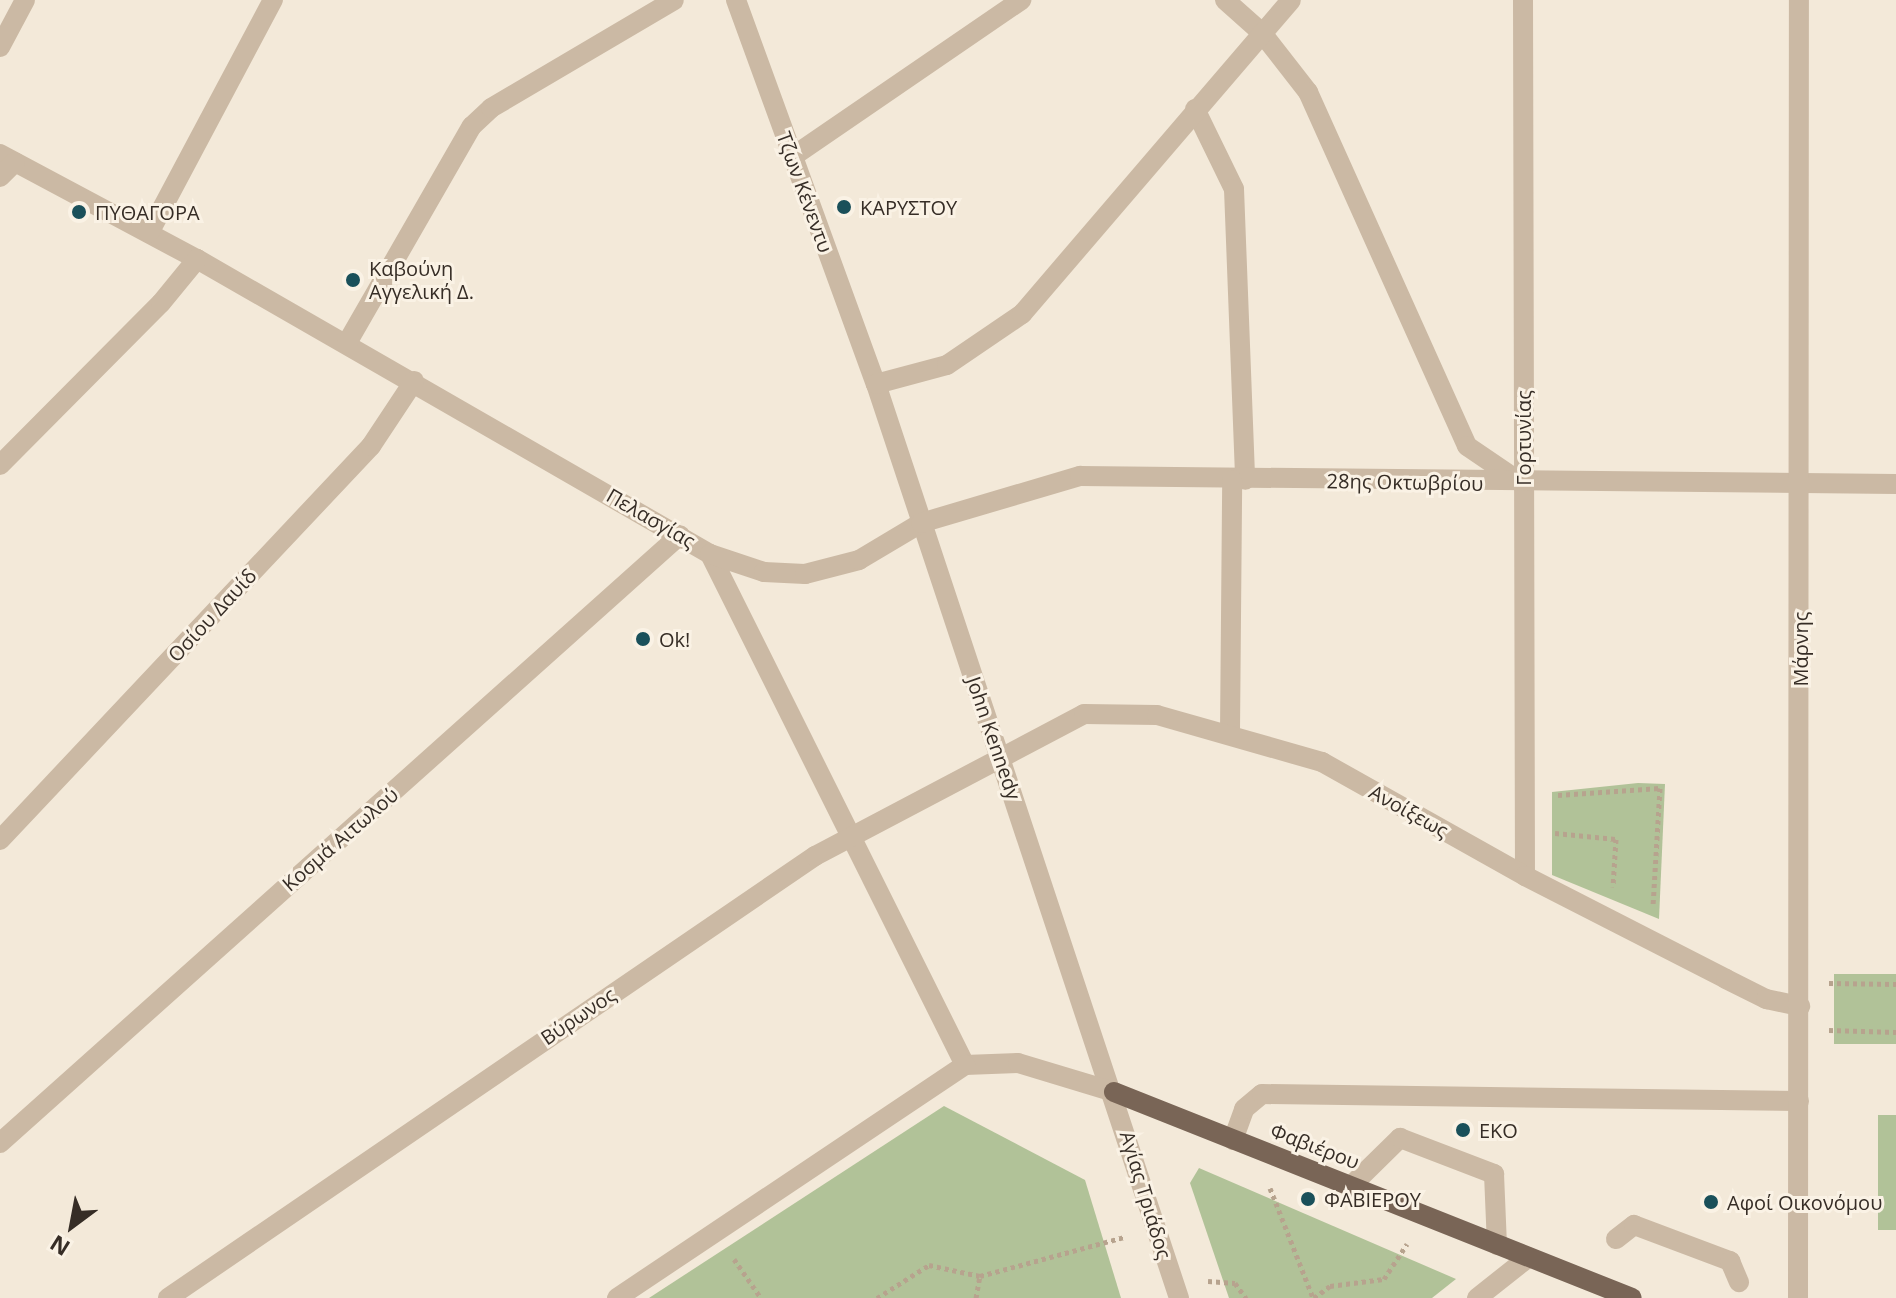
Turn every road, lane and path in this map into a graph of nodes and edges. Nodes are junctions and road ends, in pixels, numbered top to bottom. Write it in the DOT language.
graph roads {
  1 [pos="25,0"];
  2 [pos="273,0"];
  3 [pos="674,0"];
  4 [pos="736,0"];
  5 [pos="1021,0"];
  6 [pos="1225,0"];
  7 [pos="1291,0"];
  8 [pos="1523,0"];
  9 [pos="1799,0"];
  10 [pos="1262,33"];
  11 [pos="0,47"];
  12 [pos="1195,109"];
  13 [pos="792,157"];
  14 [pos="7,158"];
  15 [pos="0,177"];
  16 [pos="149,233"];
  17 [pos="197,259"];
  18 [pos="347,343"];
  19 [pos="414,381"];
  20 [pos="876,384"];
  21 [pos="0,465"];
  22 [pos="1238,480"];
  23 [pos="1800,483"];
  24 [pos="1523,484"];
  25 [pos="1896,484"];
  26 [pos="921,523"];
  27 [pos="680,535"];
  28 [pos="710,554"];
  29 [pos="1230,732"];
  30 [pos="1001,757"];
  31 [pos="1524,797"];
  32 [pos="1524,830"];
  33 [pos="851,838"];
  34 [pos="0,840"];
  35 [pos="1525,876"];
  36 [pos="1612,920"];
  37 [pos="1651,940"];
  38 [pos="1800,983"];
  39 [pos="1896,984"];
  40 [pos="1800,1006"];
  41 [pos="1800,1030"];
  42 [pos="1896,1032"];
  43 [pos="965,1065"];
  44 [pos="1114,1092"];
  45 [pos="1799,1101"];
  46 [pos="1233,1140"];
  47 [pos="0,1143"];
  48 [pos="1260,1151"];
  49 [pos="1351,1186"];
  50 [pos="1422,1214"];
  51 [pos="1157,1229"];
  52 [pos="716,1232"];
  53 [pos="1616,1239"];
  54 [pos="1497,1245"];
  55 [pos="1529,1257"];
  56 [pos="980,1276"];
  57 [pos="1739,1282"];
  58 [pos="168,1298"];
  59 [pos="617,1298"];
  60 [pos="761,1298"];
  61 [pos="877,1298"];
  62 [pos="976,1298"];
  63 [pos="1179,1298"];
  64 [pos="1314,1298"];
  65 [pos="1477,1298"];
  66 [pos="1632,1298"];
  67 [pos="1798,1298"];
  1 -- 11 [label="street"];
  2 -- 16 [label="street"];
  3 -- 18 [label="street"];
  4 -- 13 [label="street, Τζων Κένεντυ"];
  5 -- 13 [label="street"];
  6 -- 10 [label="street"];
  7 -- 10 [label="street"];
  8 -- 24 [label="street, Γορτυνίας"];
  9 -- 23 [label="street, Μάρνης"];
  10 -- 12 [label="street"];
  10 -- 24 [label="street"];
  12 -- 20 [label="street"];
  12 -- 22 [label="street"];
  13 -- 20 [label="street, Τζων Κένεντυ"];
  14 -- 15 [label="street"];
  14 -- 16 [label="street, Πελασγίας"];
  16 -- 17 [label="street, Πελασγίας"];
  17 -- 18 [label="street, Πελασγίας"];
  17 -- 21 [label="street"];
  18 -- 19 [label="street, Πελασγίας"];
  19 -- 27 [label="street, Πελασγίας"];
  19 -- 34 [label="street, Οσίου Δαυίδ"];
  20 -- 26 [label="street, John Kennedy"];
  22 -- 24 [label="street, 28ης Οκτωβρίου"];
  22 -- 26 [label="street, 28ης Οκτωβρίου"];
  22 -- 29 [label="street"];
  23 -- 24 [label="street, 28ης Οκτωβρίου"];
  23 -- 25 [label="street, 28ης Οκτωβρίου"];
  23 -- 38 [label="street, Μάρνης"];
  24 -- 31 [label="street, Γορτυνίας"];
  26 -- 28 [label="street, 28ης Οκτωβρίου"];
  26 -- 30 [label="street, John Kennedy"];
  27 -- 28 [label="street, Πελασγίας"];
  27 -- 47 [label="street, Κοσμά Αιτωλού"];
  28 -- 33 [label="street, Πελασγίας"];
  29 -- 30 [label="street, Ανοίξεως"];
  29 -- 35 [label="street, Ανοίξεως"];
  30 -- 33 [label="street, Βύρωνος"];
  30 -- 44 [label="street, John Kennedy"];
  31 -- 32 [label="street, Γορτυνίας"];
  31 -- 37 [label="path"];
  32 -- 35 [label="street, Γορτυνίας"];
  32 -- 36 [label="path"];
  33 -- 43 [label="street, Πελασγίας"];
  33 -- 58 [label="street, Βύρωνος"];
  35 -- 36 [label="street, Ανοίξεως"];
  36 -- 37 [label="street, Ανοίξεως"];
  37 -- 40 [label="street, Ανοίξεως"];
  38 -- 39 [label="path"];
  38 -- 40 [label="street, Μάρνης"];
  40 -- 41 [label="street, Μάρνης"];
  41 -- 42 [label="path"];
  41 -- 45 [label="street, Μάρνης"];
  43 -- 44 [label="street"];
  43 -- 52 [label="street"];
  44 -- 46 [label="main road, Φαβιέρου"];
  44 -- 51 [label="street, Αγίας Τριάδος"];
  45 -- 46 [label="street"];
  45 -- 67 [label="street, Μάρνης"];
  46 -- 48 [label="main road, Φαβιέρου"];
  48 -- 49 [label="main road, Φαβιέρου"];
  48 -- 64 [label="path"];
  49 -- 50 [label="main road, Φαβιέρου"];
  49 -- 54 [label="street"];
  50 -- 54 [label="main road, Φαβιέρου"];
  50 -- 64 [label="path"];
  51 -- 56 [label="path"];
  51 -- 63 [label="street, Αγίας Τριάδος"];
  52 -- 59 [label="street"];
  52 -- 60 [label="path"];
  53 -- 57 [label="street"];
  54 -- 55 [label="main road, Φαβιέρου"];
  55 -- 65 [label="street"];
  55 -- 66 [label="main road, Φαβιέρου"];
  56 -- 61 [label="path"];
  56 -- 62 [label="path"];
}
